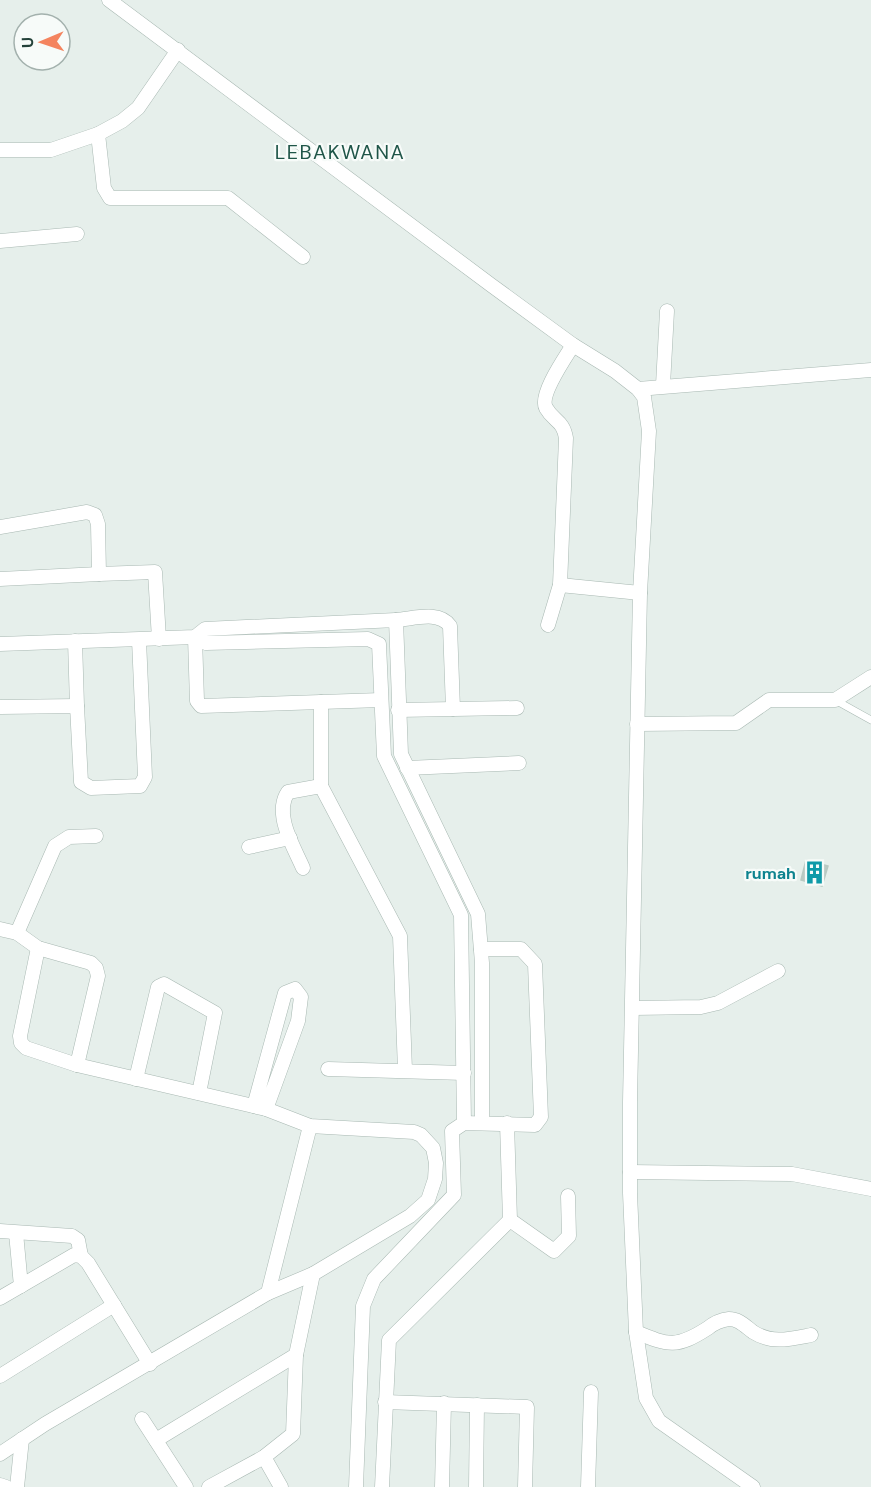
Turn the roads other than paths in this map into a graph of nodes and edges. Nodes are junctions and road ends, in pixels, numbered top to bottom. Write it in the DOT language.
graph roads {
  1 [pos="109,0"];
  2 [pos="178,50"];
  3 [pos="98,134"];
  4 [pos="0,150"];
  5 [pos="78,234"];
  6 [pos="0,241"];
  7 [pos="303,257"];
  8 [pos="667,311"];
  9 [pos="573,345"];
  10 [pos="871,370"];
  11 [pos="663,386"];
  12 [pos="639,389"];
  13 [pos="0,527"];
  14 [pos="99,574"];
  15 [pos="0,579"];
  16 [pos="560,585"];
  17 [pos="640,593"];
  18 [pos="396,620"];
  19 [pos="548,625"];
  20 [pos="195,637"];
  21 [pos="159,639"];
  22 [pos="139,640"];
  23 [pos="75,641"];
  24 [pos="0,644"];
  25 [pos="871,677"];
  26 [pos="381,700"];
  27 [pos="835,700"];
  28 [pos="321,702"];
  29 [pos="77,706"];
  30 [pos="0,707"];
  31 [pos="517,708"];
  32 [pos="453,709"];
  33 [pos="398,710"];
  34 [pos="871,720"];
  35 [pos="637,724"];
  36 [pos="398,738"];
  37 [pos="383,739"];
  38 [pos="519,763"];
  39 [pos="407,768"];
  40 [pos="321,786"];
  41 [pos="96,837"];
  42 [pos="290,838"];
  43 [pos="249,847"];
  44 [pos="303,868"];
  45 [pos="0,930"];
  46 [pos="17,933"];
  47 [pos="38,948"];
  48 [pos="482,956"];
  49 [pos="462,963"];
  50 [pos="777,971"];
  51 [pos="633,1008"];
  52 [pos="272,1040"];
  53 [pos="289,1045"];
  54 [pos="77,1065"];
  55 [pos="328,1069"];
  56 [pos="405,1070"];
  57 [pos="464,1073"];
  58 [pos="136,1080"];
  59 [pos="199,1093"];
  60 [pos="260,1107"];
  61 [pos="464,1123"];
  62 [pos="483,1123"];
  63 [pos="507,1124"];
  64 [pos="310,1126"];
  65 [pos="630,1172"];
  66 [pos="871,1189"];
  67 [pos="568,1196"];
  68 [pos="510,1220"];
  69 [pos="0,1231"];
  70 [pos="16,1233"];
  71 [pos="81,1256"];
  72 [pos="313,1274"];
  73 [pos="21,1286"];
  74 [pos="268,1293"];
  75 [pos="0,1298"];
  76 [pos="114,1305"];
  77 [pos="636,1332"];
  78 [pos="811,1335"];
  79 [pos="362,1339"];
  80 [pos="389,1340"];
  81 [pos="296,1355"];
  82 [pos="150,1364"];
  83 [pos="0,1376"];
  84 [pos="591,1392"];
  85 [pos="385,1402"];
  86 [pos="444,1403"];
  87 [pos="477,1404"];
  88 [pos="142,1419"];
  89 [pos="22,1439"];
  90 [pos="156,1440"];
  91 [pos="0,1454"];
  92 [pos="264,1457"];
  93 [pos="0,1485"];
  94 [pos="6,1487"];
  95 [pos="17,1487"];
  96 [pos="186,1487"];
  97 [pos="208,1487"];
  98 [pos="281,1487"];
  99 [pos="356,1487"];
  100 [pos="382,1487"];
  101 [pos="442,1487"];
  102 [pos="476,1487"];
  103 [pos="525,1487"];
  104 [pos="588,1487"];
  105 [pos="753,1487"];
  1 -- 2 [label="street"];
  2 -- 3 [label="street"];
  2 -- 9 [label="street"];
  3 -- 4 [label="street"];
  3 -- 7 [label="street"];
  5 -- 6 [label="street"];
  8 -- 11 [label="street"];
  9 -- 12 [label="street"];
  9 -- 16 [label="street"];
  10 -- 11 [label="street"];
  11 -- 12 [label="street"];
  12 -- 17 [label="street"];
  13 -- 14 [label="street"];
  14 -- 15 [label="street"];
  14 -- 21 [label="street"];
  16 -- 17 [label="street"];
  16 -- 19 [label="street"];
  17 -- 35 [label="street"];
  18 -- 20 [label="street"];
  18 -- 32 [label="street"];
  18 -- 33 [label="street"];
  20 -- 21 [label="street"];
  20 -- 26 [label="street"];
  20 -- 28 [label="street"];
  21 -- 22 [label="street"];
  22 -- 23 [label="street"];
  22 -- 29 [label="street"];
  23 -- 24 [label="street"];
  23 -- 29 [label="street"];
  25 -- 27 [label="street"];
  26 -- 28 [label="street"];
  26 -- 37 [label="street"];
  27 -- 34 [label="lane"];
  27 -- 35 [label="street"];
  28 -- 40 [label="street"];
  29 -- 30 [label="street"];
  31 -- 32 [label="street"];
  32 -- 33 [label="street"];
  33 -- 36 [label="street"];
  35 -- 51 [label="street"];
  36 -- 37 [label="street"];
  36 -- 39 [label="street"];
  37 -- 49 [label="street"];
  38 -- 39 [label="street"];
  39 -- 48 [label="street"];
  40 -- 42 [label="street"];
  40 -- 56 [label="street"];
  41 -- 46 [label="street"];
  42 -- 43 [label="street"];
  42 -- 44 [label="street"];
  45 -- 46 [label="street"];
  46 -- 47 [label="street"];
  47 -- 54 [label="street"];
  47 -- 54 [label="street"];
  48 -- 49 [label="street"];
  48 -- 62 [label="street"];
  48 -- 63 [label="street"];
  49 -- 57 [label="street"];
  50 -- 51 [label="street"];
  51 -- 65 [label="street"];
  52 -- 53 [label="street"];
  52 -- 53 [label="street"];
  52 -- 60 [label="street"];
  53 -- 60 [label="street"];
  54 -- 58 [label="street"];
  55 -- 56 [label="street"];
  56 -- 57 [label="street"];
  57 -- 61 [label="street"];
  58 -- 59 [label="street"];
  58 -- 59 [label="street"];
  59 -- 60 [label="street"];
  60 -- 64 [label="street"];
  61 -- 62 [label="street"];
  61 -- 79 [label="street"];
  62 -- 63 [label="street"];
  63 -- 68 [label="street"];
  64 -- 72 [label="street"];
  64 -- 74 [label="street"];
  65 -- 66 [label="street"];
  65 -- 77 [label="street"];
  67 -- 68 [label="street"];
  68 -- 80 [label="street"];
  69 -- 70 [label="street"];
  70 -- 71 [label="street"];
  70 -- 73 [label="street"];
  71 -- 73 [label="street"];
  71 -- 76 [label="street"];
  72 -- 74 [label="street"];
  72 -- 81 [label="street"];
  73 -- 75 [label="street"];
  74 -- 82 [label="street"];
  76 -- 82 [label="street"];
  76 -- 83 [label="street"];
  77 -- 78 [label="street"];
  77 -- 105 [label="street"];
  79 -- 80 [label="street"];
  79 -- 99 [label="street"];
  80 -- 85 [label="street"];
  81 -- 90 [label="street"];
  81 -- 92 [label="street"];
  82 -- 89 [label="street"];
  84 -- 104 [label="street"];
  85 -- 86 [label="street"];
  85 -- 100 [label="street"];
  86 -- 87 [label="street"];
  86 -- 101 [label="street"];
  87 -- 102 [label="street"];
  87 -- 103 [label="street"];
  88 -- 90 [label="street"];
  89 -- 91 [label="street"];
  89 -- 95 [label="street"];
  90 -- 96 [label="street"];
  92 -- 97 [label="street"];
  92 -- 98 [label="street"];
  93 -- 94 [label="street"];
}
